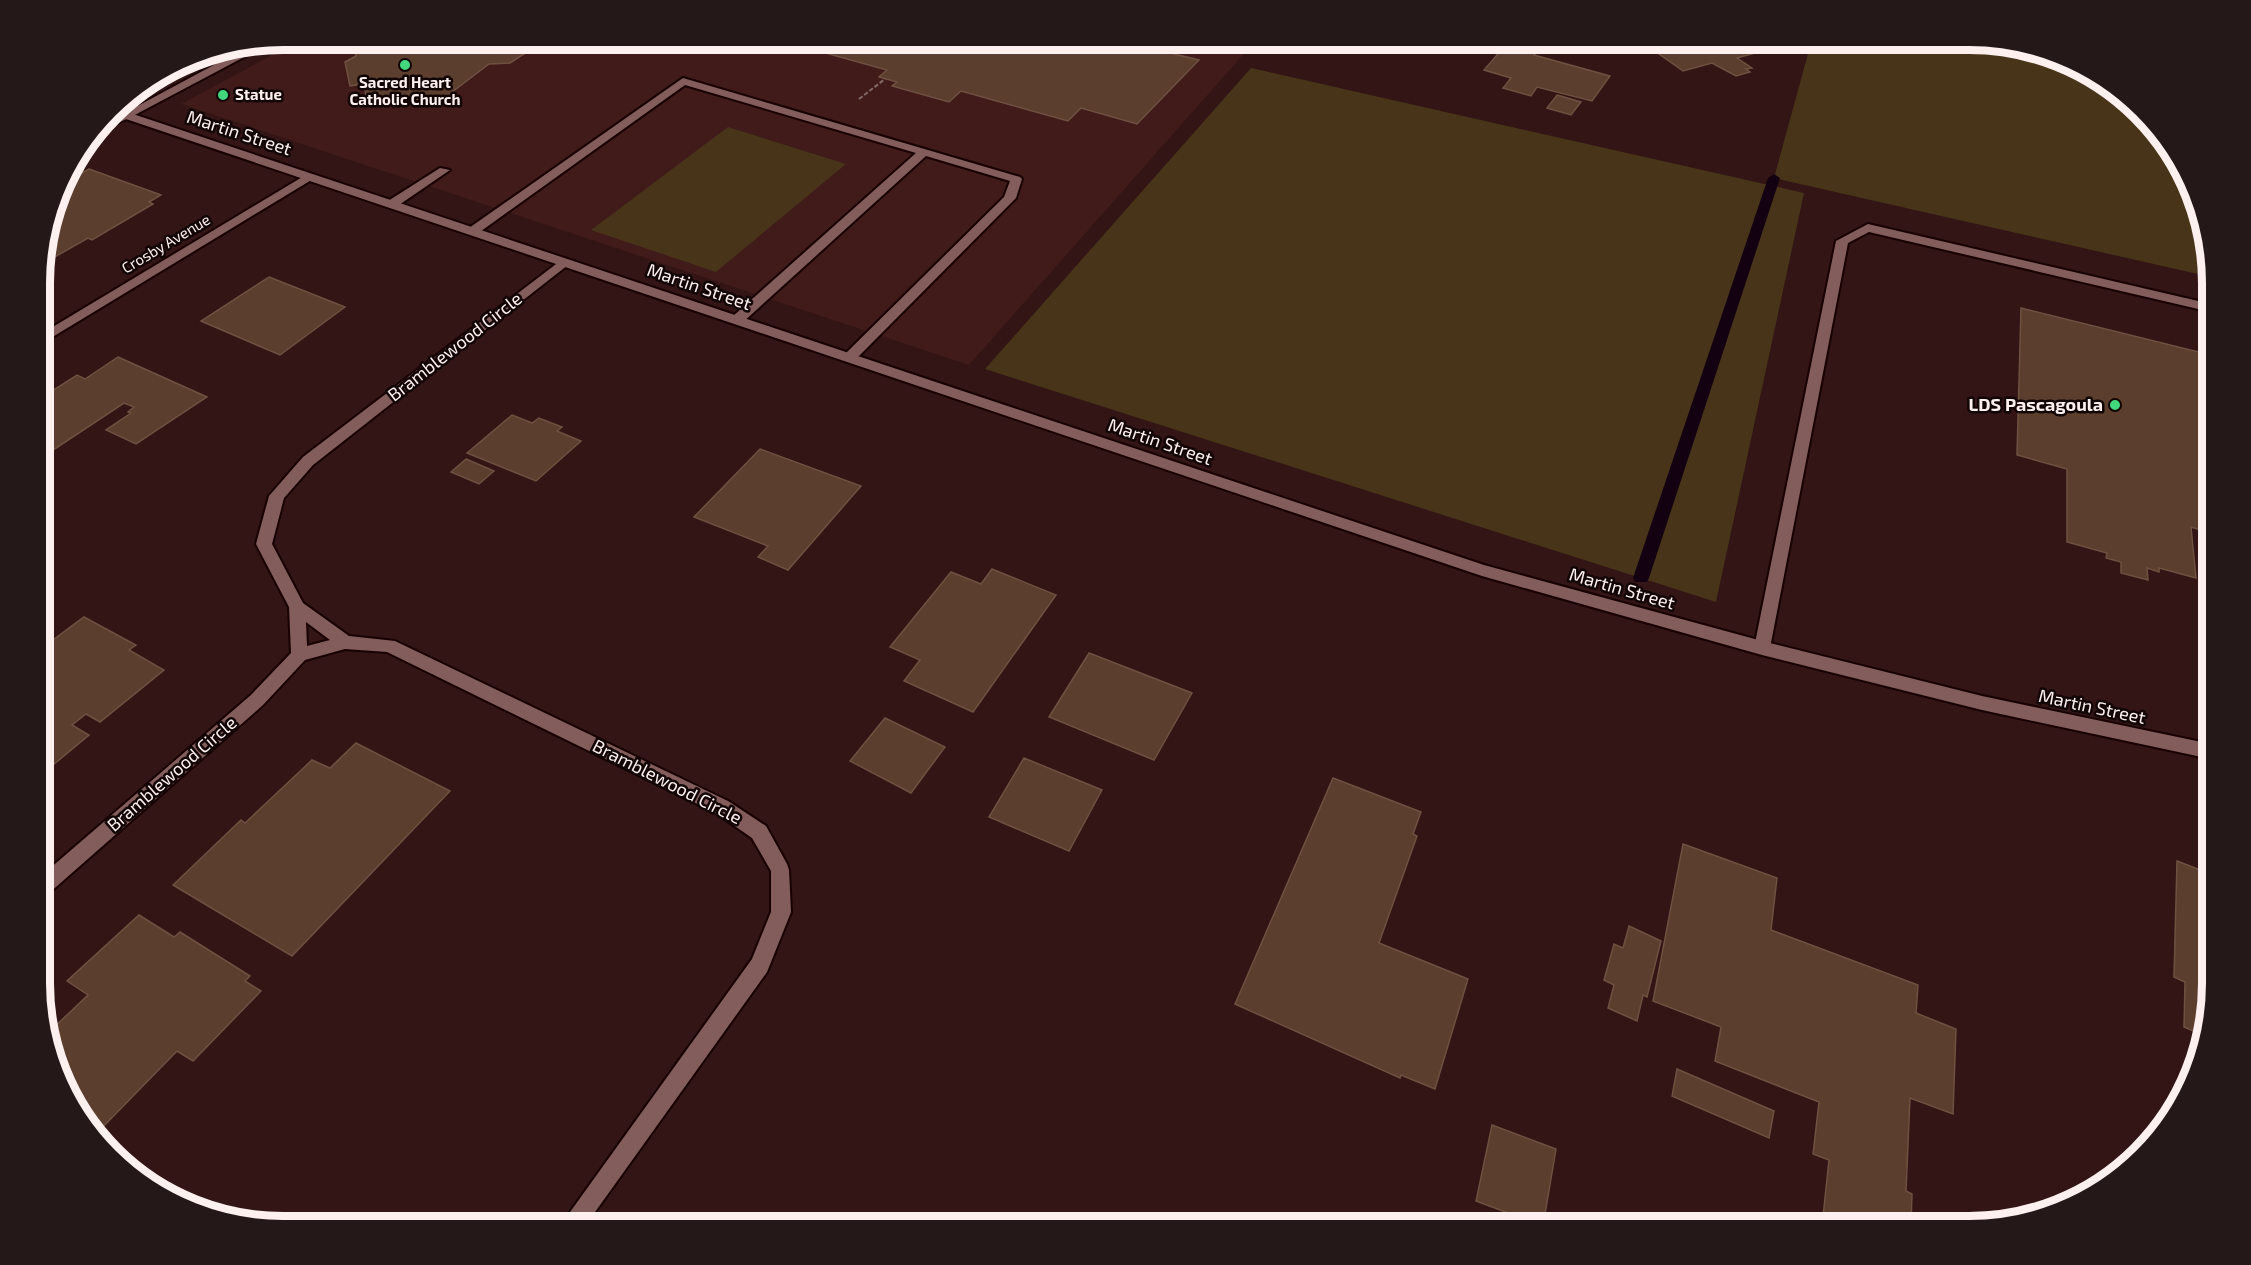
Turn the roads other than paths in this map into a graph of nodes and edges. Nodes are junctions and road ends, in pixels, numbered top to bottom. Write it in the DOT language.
graph roads {
  1 [pos="243,53"];
  2 [pos="125,111"];
  3 [pos="121,115"];
  4 [pos="924,152"];
  5 [pos="444,170"];
  6 [pos="309,177"];
  7 [pos="392,204"];
  8 [pos="472,231"];
  9 [pos="564,262"];
  10 [pos="2202,306"];
  11 [pos="737,320"];
  12 [pos="50,335"];
  13 [pos="849,358"];
  14 [pos="297,607"];
  15 [pos="345,642"];
  16 [pos="1762,648"];
  17 [pos="299,654"];
  18 [pos="2202,750"];
  19 [pos="50,880"];
  20 [pos="578,1216"];
  1 -- 2 [label="street"];
  3 -- 6 [label="street, Martin Street"];
  4 -- 8 [label="street"];
  4 -- 11 [label="street"];
  4 -- 13 [label="street"];
  5 -- 7 [label="street"];
  6 -- 7 [label="street, Martin Street"];
  6 -- 12 [label="street, Crosby Avenue"];
  7 -- 8 [label="street, Martin Street"];
  8 -- 9 [label="street, Martin Street"];
  9 -- 11 [label="street, Martin Street"];
  9 -- 14 [label="street, Bramblewood Circle"];
  10 -- 16 [label="street"];
  11 -- 13 [label="street, Martin Street"];
  13 -- 16 [label="street, Martin Street"];
  14 -- 15 [label="street, Bramblewood Circle"];
  14 -- 17 [label="street, Bramblewood Circle"];
  15 -- 17 [label="street, Bramblewood Circle"];
  15 -- 20 [label="street, Bramblewood Circle"];
  16 -- 18 [label="street, Martin Street"];
  17 -- 19 [label="street, Bramblewood Circle"];
}
